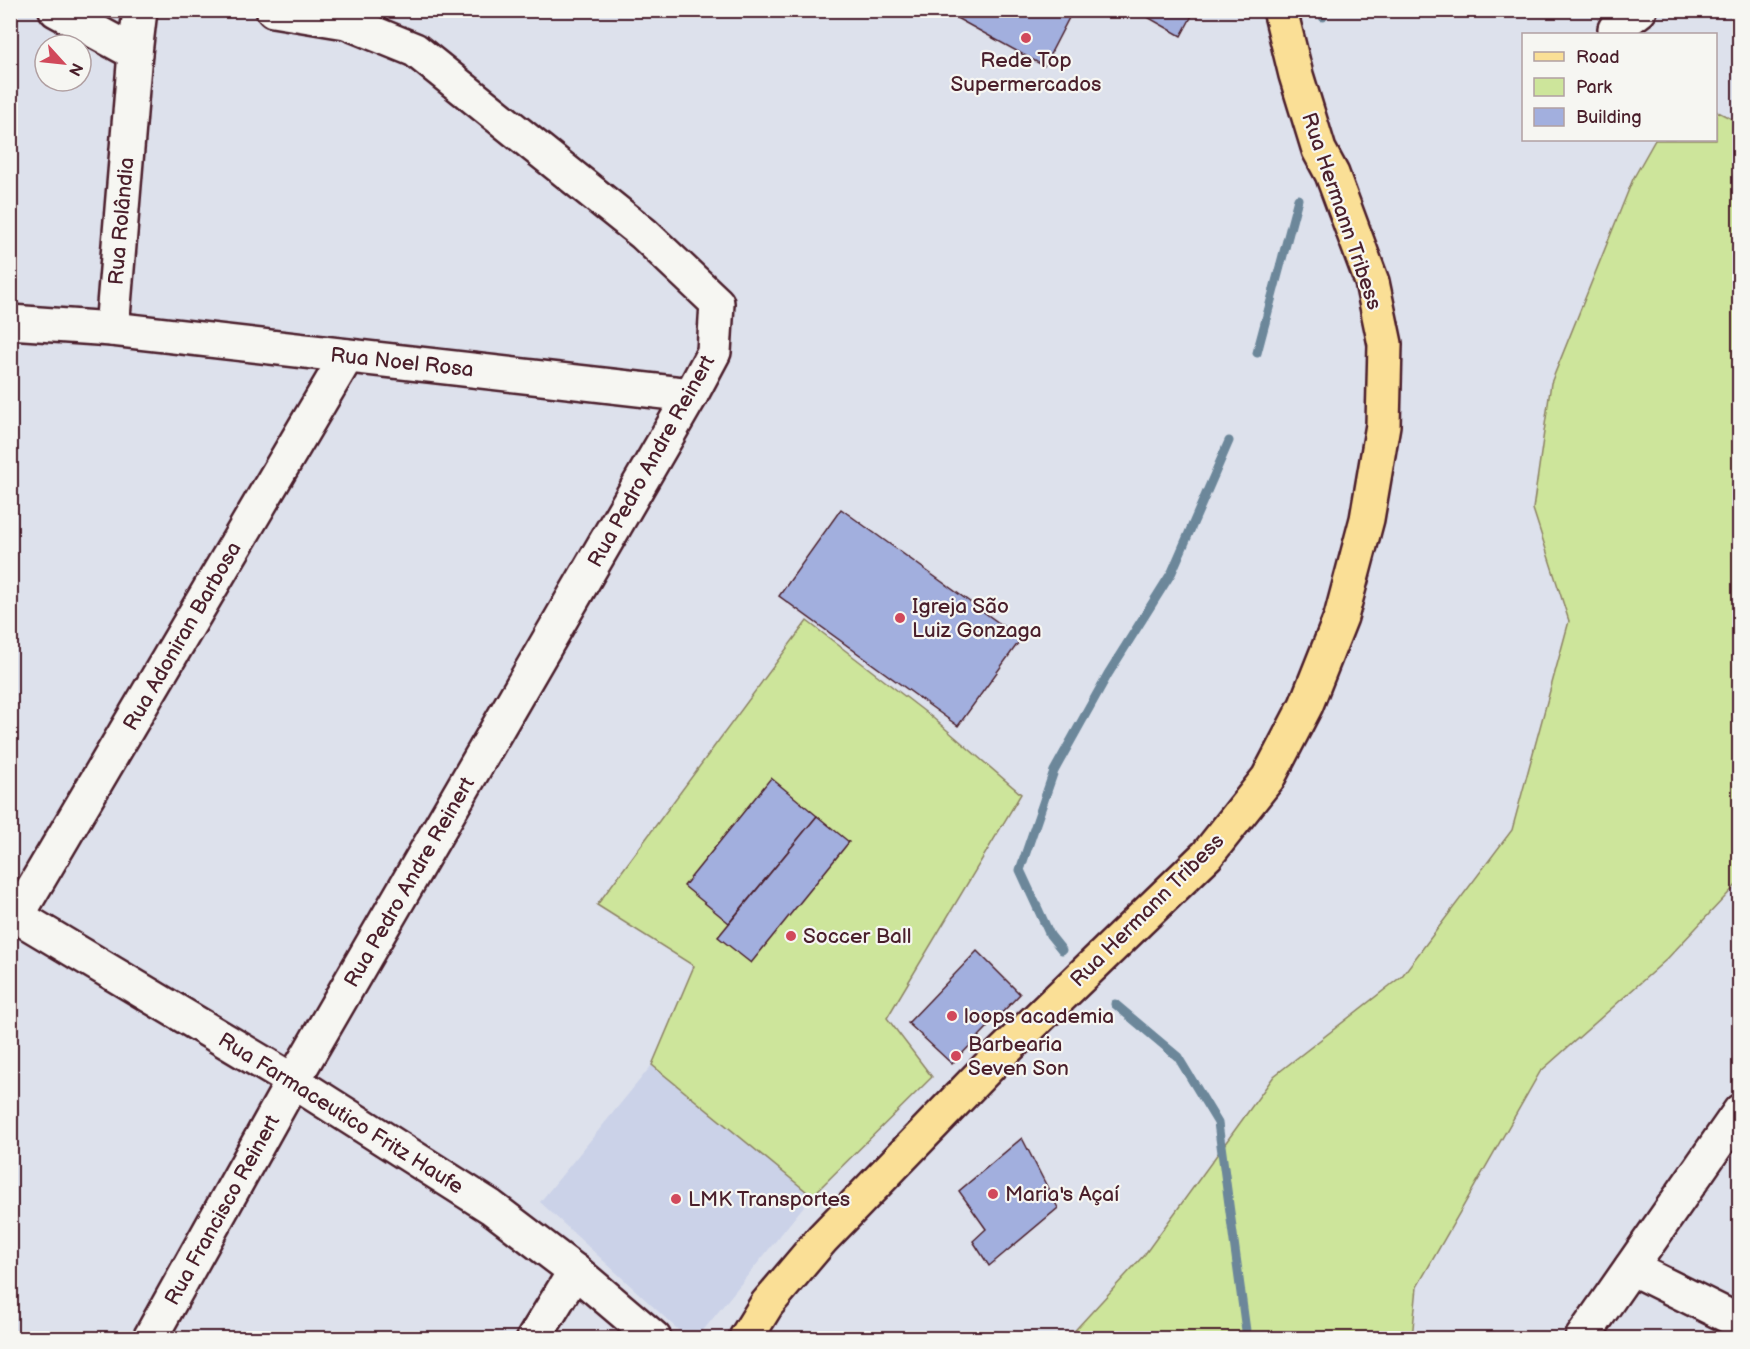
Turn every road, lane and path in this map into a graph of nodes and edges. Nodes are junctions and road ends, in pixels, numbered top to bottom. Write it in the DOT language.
graph roads {
  1 [pos="56,10"];
  2 [pos="140,10"];
  3 [pos="273,10"];
  4 [pos="1280,10"];
  5 [pos="135,53"];
  6 [pos="10,322"];
  7 [pos="112,329"];
  8 [pos="347,356"];
  9 [pos="691,395"];
  10 [pos="14,914"];
  11 [pos="293,1081"];
  12 [pos="1740,1111"];
  13 [pos="1631,1268"];
  14 [pos="575,1271"];
  15 [pos="1740,1322"];
  16 [pos="150,1338"];
  17 [pos="534,1338"];
  18 [pos="654,1338"];
  19 [pos="746,1338"];
  20 [pos="1582,1338"];
  1 -- 5 [label="street"];
  2 -- 5 [label="street, Rua Rolândia"];
  3 -- 9 [label="street, Rua Pedro Andre Reinert"];
  4 -- 19 [label="main road, Rua Hermann Tribess"];
  5 -- 7 [label="street, Rua Rolândia"];
  6 -- 7 [label="street"];
  7 -- 8 [label="street, Rua Noel Rosa"];
  8 -- 9 [label="street, Rua Noel Rosa"];
  8 -- 10 [label="street, Rua Adoniran Barbosa"];
  9 -- 11 [label="street, Rua Pedro Andre Reinert"];
  10 -- 11 [label="street, Rua Farmaceutico Fritz Haufe"];
  11 -- 14 [label="street, Rua Farmaceutico Fritz Haufe"];
  11 -- 16 [label="street, Rua Francisco Reinert"];
  12 -- 13 [label="street"];
  13 -- 15 [label="street"];
  13 -- 20 [label="street"];
  14 -- 17 [label="street"];
  14 -- 18 [label="street, Rua Farmaceutico Fritz Haufe"];
}
